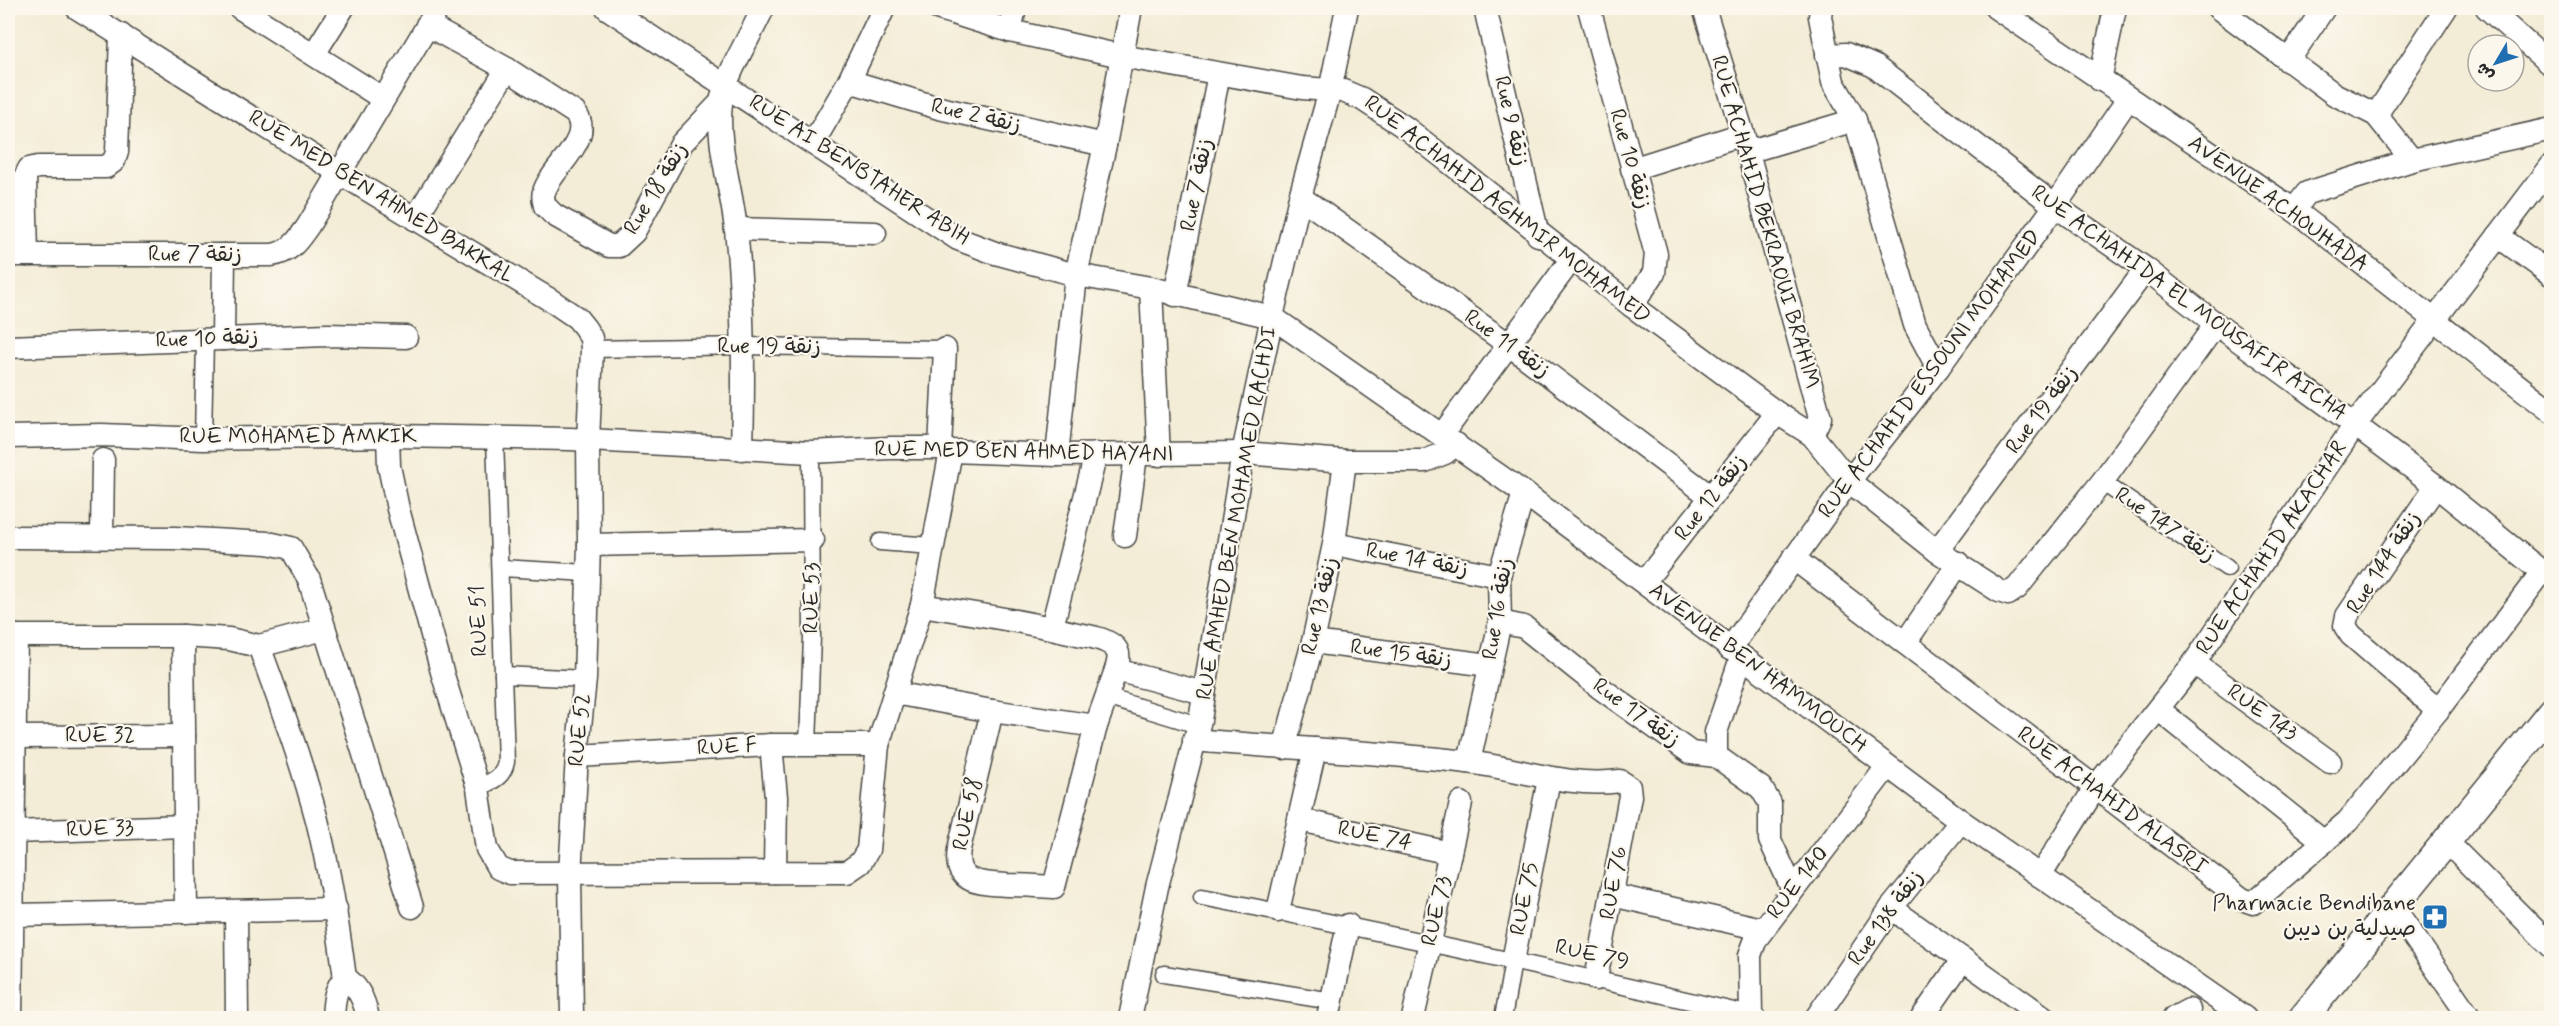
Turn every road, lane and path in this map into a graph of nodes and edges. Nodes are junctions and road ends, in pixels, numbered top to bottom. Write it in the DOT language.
graph roads {
  1 [pos="77,8"];
  2 [pos="240,8"];
  3 [pos="343,8"];
  4 [pos="607,8"];
  5 [pos="763,8"];
  6 [pos="884,8"];
  7 [pos="937,8"];
  8 [pos="1015,8"];
  9 [pos="1131,8"];
  10 [pos="1347,8"];
  11 [pos="1485,8"];
  12 [pos="1589,8"];
  13 [pos="1704,8"];
  14 [pos="1821,8"];
  15 [pos="1996,8"];
  16 [pos="2115,8"];
  17 [pos="2218,8"];
  18 [pos="2324,8"];
  19 [pos="2446,8"];
  20 [pos="2487,8"];
  21 [pos="2017,14"];
  22 [pos="432,16"];
  23 [pos="1010,31"];
  24 [pos="121,35"];
  25 [pos="314,54"];
  26 [pos="1827,55"];
  27 [pos="1121,56"];
  28 [pos="2288,61"];
  29 [pos="2552,66"];
  30 [pos="507,69"];
  31 [pos="1220,74"];
  32 [pos="2100,80"];
  33 [pos="849,81"];
  34 [pos="1330,91"];
  35 [pos="723,93"];
  36 [pos="382,98"];
  37 [pos="2128,99"];
  38 [pos="2376,115"];
  39 [pos="1855,120"];
  40 [pos="2552,129"];
  41 [pos="813,143"];
  42 [pos="1745,143"];
  43 [pos="1105,145"];
  44 [pos="2412,160"];
  45 [pos="2552,165"];
  46 [pos="1632,169"];
  47 [pos="338,172"];
  48 [pos="1300,197"];
  49 [pos="2055,206"];
  50 [pos="2294,210"];
  51 [pos="415,219"];
  52 [pos="736,229"];
  53 [pos="875,233"];
  54 [pos="1538,235"];
  55 [pos="2498,236"];
  56 [pos="17,255"];
  57 [pos="224,255"];
  58 [pos="1571,260"];
  59 [pos="2146,269"];
  60 [pos="1076,275"];
  61 [pos="2552,275"];
  62 [pos="1151,288"];
  63 [pos="1174,296"];
  64 [pos="1632,306"];
  65 [pos="1272,317"];
  66 [pos="2433,320"];
  67 [pos="2216,324"];
  68 [pos="406,337"];
  69 [pos="214,339"];
  70 [pos="1508,344"];
  71 [pos="744,346"];
  72 [pos="8,347"];
  73 [pos="945,349"];
  74 [pos="592,350"];
  75 [pos="1938,368"];
  76 [pos="2552,412"];
  77 [pos="1777,413"];
  78 [pos="2355,425"];
  79 [pos="1812,435"];
  80 [pos="388,436"];
  81 [pos="8,437"];
  82 [pos="495,438"];
  83 [pos="203,439"];
  84 [pos="1449,439"];
  85 [pos="588,441"];
  86 [pos="742,449"];
  87 [pos="945,450"];
  88 [pos="812,452"];
  89 [pos="1243,453"];
  90 [pos="1096,454"];
  91 [pos="1057,455"];
  92 [pos="1136,455"];
  93 [pos="1159,455"];
  94 [pos="103,460"];
  95 [pos="1345,461"];
  96 [pos="1849,481"];
  97 [pos="2102,482"];
  98 [pos="2436,486"];
  99 [pos="1524,493"];
  100 [pos="1711,497"];
  101 [pos="1125,536"];
  102 [pos="8,537"];
  103 [pos="102,537"];
  104 [pos="813,540"];
  105 [pos="880,542"];
  106 [pos="1334,544"];
  107 [pos="589,545"];
  108 [pos="932,546"];
  109 [pos="1937,551"];
  110 [pos="1793,558"];
  111 [pos="1959,564"];
  112 [pos="500,568"];
  113 [pos="2227,568"];
  114 [pos="2542,572"];
  115 [pos="588,573"];
  116 [pos="1499,576"];
  117 [pos="1644,582"];
  118 [pos="922,605"];
  119 [pos="1500,622"];
  120 [pos="1052,627"];
  121 [pos="324,629"];
  122 [pos="12,636"];
  123 [pos="183,636"];
  124 [pos="1312,642"];
  125 [pos="1905,643"];
  126 [pos="259,646"];
  127 [pos="1736,653"];
  128 [pos="2194,663"];
  129 [pos="1489,666"];
  130 [pos="1116,670"];
  131 [pos="503,675"];
  132 [pos="585,679"];
  133 [pos="894,693"];
  134 [pos="1204,693"];
  135 [pos="1106,697"];
  136 [pos="2158,709"];
  137 [pos="2438,710"];
  138 [pos="992,711"];
  139 [pos="2552,711"];
  140 [pos="1096,726"];
  141 [pos="1196,732"];
  142 [pos="184,736"];
  143 [pos="15,737"];
  144 [pos="808,744"];
  145 [pos="771,745"];
  146 [pos="878,745"];
  147 [pos="1284,748"];
  148 [pos="1315,749"];
  149 [pos="577,756"];
  150 [pos="1716,756"];
  151 [pos="1469,762"];
  152 [pos="2330,762"];
  153 [pos="1887,767"];
  154 [pos="1549,779"];
  155 [pos="478,788"];
  156 [pos="2095,788"];
  157 [pos="1461,802"];
  158 [pos="1300,820"];
  159 [pos="1960,821"];
  160 [pos="185,826"];
  161 [pos="14,832"];
  162 [pos="2324,842"];
  163 [pos="2447,842"];
  164 [pos="1450,853"];
  165 [pos="775,872"];
  166 [pos="570,874"];
  167 [pos="2040,876"];
  168 [pos="1793,890"];
  169 [pos="1611,895"];
  170 [pos="1202,897"];
  171 [pos="412,906"];
  172 [pos="1891,908"];
  173 [pos="336,909"];
  174 [pos="2391,909"];
  175 [pos="1278,911"];
  176 [pos="186,912"];
  177 [pos="236,912"];
  178 [pos="13,915"];
  179 [pos="1348,924"];
  180 [pos="1762,929"];
  181 [pos="2548,937"];
  182 [pos="1430,944"];
  183 [pos="1962,959"];
  184 [pos="1513,961"];
  185 [pos="1164,974"];
  186 [pos="345,978"];
  187 [pos="1596,979"];
  188 [pos="1330,1010"];
  189 [pos="2034,1015"];
  190 [pos="1755,1017"];
  191 [pos="11,1018"];
  192 [pos="237,1018"];
  193 [pos="333,1018"];
  194 [pos="368,1018"];
  195 [pos="572,1018"];
  196 [pos="1130,1018"];
  197 [pos="1413,1018"];
  198 [pos="1503,1018"];
  199 [pos="1816,1018"];
  200 [pos="1922,1018"];
  201 [pos="2245,1018"];
  202 [pos="2304,1018"];
  203 [pos="2470,1018"];
  1 -- 24 [label="street, RUE MED BEN AHMED BAKKAL"];
  2 -- 25 [label="street"];
  3 -- 25 [label="street"];
  4 -- 35 [label="street, RUE AI BENBTAHER ABIH"];
  5 -- 35 [label="street"];
  6 -- 33 [label="street"];
  7 -- 23 [label="street, RUE ACHAHID AGHMIR MOHAMED"];
  8 -- 23 [label="street"];
  9 -- 27 [label="street"];
  10 -- 34 [label="street, RUE AMHED BEN MOHAMED RACHDI"];
  11 -- 54 [label="street, Rue 9 زنقة"];
  12 -- 46 [label="street, Rue 10 زنقة"];
  13 -- 42 [label="street, RUE ACHAHID BEKRAOUI BRAHIM"];
  14 -- 26 [label="street"];
  15 -- 21 [label="street, AVENUE ACHOUHADA"];
  16 -- 32 [label="street"];
  17 -- 28 [label="street"];
  18 -- 28 [label="street"];
  19 -- 38 [label="street"];
  20 -- 29 [label="street"];
  21 -- 32 [label="street, AVENUE ACHOUHADA"];
  22 -- 30 [label="street, Rue 18 زنقة"];
  22 -- 36 [label="street, Rue 7 زنقة"];
  23 -- 27 [label="street, RUE ACHAHID AGHMIR MOHAMED"];
  24 -- 47 [label="street, RUE MED BEN AHMED BAKKAL"];
  24 -- 56 [label="street"];
  25 -- 36 [label="street"];
  26 -- 39 [label="street"];
  26 -- 49 [label="street, RUE ACHAHIDA EL MOUSAFIR AICHA"];
  27 -- 31 [label="street, RUE ACHAHID AGHMIR MOHAMED"];
  27 -- 43 [label="street"];
  28 -- 38 [label="street"];
  30 -- 35 [label="street, Rue 18 زنقة"];
  30 -- 51 [label="street"];
  31 -- 34 [label="street, RUE ACHAHID AGHMIR MOHAMED"];
  31 -- 63 [label="street, Rue 7 زنقة"];
  32 -- 37 [label="street, AVENUE ACHOUHADA"];
  33 -- 41 [label="street"];
  33 -- 43 [label="street, Rue 2 زنقة"];
  34 -- 48 [label="street, RUE AMHED BEN MOHAMED RACHDI"];
  34 -- 54 [label="street, RUE ACHAHID AGHMIR MOHAMED"];
  35 -- 41 [label="street, RUE AI BENBTAHER ABIH"];
  35 -- 52 [label="street"];
  36 -- 47 [label="street, Rue 7 زنقة"];
  37 -- 49 [label="street, RUE ACHAHID ESSOUNI MOHAMED"];
  37 -- 50 [label="street, AVENUE ACHOUHADA"];
  38 -- 44 [label="street"];
  39 -- 42 [label="street"];
  39 -- 75 [label="street"];
  40 -- 44 [label="street"];
  41 -- 60 [label="street, RUE AI BENBTAHER ABIH"];
  42 -- 46 [label="street"];
  42 -- 79 [label="street, RUE ACHAHID BEKRAOUI BRAHIM"];
  43 -- 60 [label="street"];
  44 -- 50 [label="street"];
  45 -- 55 [label="street, RUE ACHAHID AKACHAR"];
  46 -- 64 [label="street, Rue 10 زنقة"];
  47 -- 51 [label="street, RUE MED BEN AHMED BAKKAL"];
  47 -- 57 [label="street, Rue 7 زنقة"];
  48 -- 65 [label="street, RUE AMHED BEN MOHAMED RACHDI"];
  48 -- 70 [label="street, Rue 11 زنقة"];
  49 -- 59 [label="street, RUE ACHAHIDA EL MOUSAFIR AICHA"];
  49 -- 75 [label="street, RUE ACHAHID ESSOUNI MOHAMED"];
  50 -- 66 [label="street, AVENUE ACHOUHADA"];
  51 -- 74 [label="street, RUE MED BEN AHMED BAKKAL"];
  52 -- 53 [label="street"];
  52 -- 71 [label="street"];
  54 -- 58 [label="street, RUE ACHAHID AGHMIR MOHAMED"];
  55 -- 61 [label="street"];
  55 -- 66 [label="street, RUE ACHAHID AKACHAR"];
  56 -- 57 [label="street, Rue 7 زنقة"];
  57 -- 69 [label="street"];
  58 -- 64 [label="street, RUE ACHAHID AGHMIR MOHAMED"];
  58 -- 70 [label="street"];
  59 -- 67 [label="street, RUE ACHAHIDA EL MOUSAFIR AICHA"];
  59 -- 109 [label="street, Rue 19 زنقة"];
  60 -- 62 [label="street, RUE AI BENBTAHER ABIH"];
  60 -- 91 [label="street"];
  62 -- 63 [label="street, RUE AI BENBTAHER ABIH"];
  62 -- 93 [label="street"];
  63 -- 65 [label="street, RUE AI BENBTAHER ABIH"];
  64 -- 77 [label="street, RUE ACHAHID AGHMIR MOHAMED"];
  65 -- 84 [label="street, AVENUE BEN HAMMOUCH"];
  65 -- 89 [label="street, RUE AMHED BEN MOHAMED RACHDI"];
  66 -- 76 [label="street, AVENUE ACHOUHADA"];
  66 -- 78 [label="street, RUE ACHAHID AKACHAR"];
  67 -- 78 [label="street, RUE ACHAHIDA EL MOUSAFIR AICHA"];
  67 -- 97 [label="street"];
  68 -- 69 [label="street, Rue 10 زنقة"];
  69 -- 72 [label="street, Rue 10 زنقة"];
  69 -- 83 [label="street"];
  70 -- 84 [label="street"];
  70 -- 100 [label="street, Rue 11 زنقة"];
  71 -- 73 [label="street, Rue 19 زنقة"];
  71 -- 74 [label="street, Rue 19 زنقة"];
  71 -- 86 [label="street"];
  73 -- 87 [label="street"];
  74 -- 85 [label="street, RUE MED BEN AHMED BAKKAL"];
  75 -- 96 [label="street, RUE ACHAHID ESSOUNI MOHAMED"];
  77 -- 79 [label="street, RUE ACHAHID AGHMIR MOHAMED"];
  77 -- 100 [label="street, Rue 12 زنقة"];
  78 -- 98 [label="street, RUE ACHAHIDA EL MOUSAFIR AICHA"];
  78 -- 128 [label="street, RUE ACHAHID AKACHAR"];
  79 -- 96 [label="street, RUE ACHAHID AGHMIR MOHAMED"];
  80 -- 82 [label="street, RUE MOHAMED AMKIK"];
  80 -- 83 [label="street, RUE MOHAMED AMKIK"];
  80 -- 155 [label="street"];
  81 -- 83 [label="street, RUE MOHAMED AMKIK"];
  82 -- 85 [label="street, RUE MOHAMED AMKIK"];
  82 -- 112 [label="street, RUE 51"];
  84 -- 95 [label="street, RUE MED BEN AHMED HAYANI"];
  84 -- 99 [label="street, AVENUE BEN HAMMOUCH"];
  85 -- 86 [label="street, RUE MED BEN AHMED HAYANI"];
  85 -- 107 [label="street, RUE 52"];
  86 -- 88 [label="street, RUE MED BEN AHMED HAYANI"];
  87 -- 88 [label="street, RUE MED BEN AHMED HAYANI"];
  87 -- 91 [label="street, RUE MED BEN AHMED HAYANI"];
  87 -- 108 [label="street"];
  88 -- 104 [label="street, RUE 53"];
  89 -- 93 [label="street, RUE MED BEN AHMED HAYANI"];
  89 -- 95 [label="street, RUE MED BEN AHMED HAYANI"];
  89 -- 134 [label="street, RUE AMHED BEN MOHAMED RACHDI"];
  90 -- 91 [label="street, RUE MED BEN AHMED HAYANI"];
  90 -- 92 [label="street, RUE MED BEN AHMED HAYANI"];
  90 -- 120 [label="street"];
  92 -- 93 [label="street, RUE MED BEN AHMED HAYANI"];
  92 -- 101 [label="street"];
  94 -- 103 [label="street"];
  95 -- 106 [label="street, Rue 13 زنقة"];
  96 -- 109 [label="street, RUE ACHAHID AGHMIR MOHAMED"];
  96 -- 110 [label="street, RUE ACHAHID ESSOUNI MOHAMED"];
  97 -- 111 [label="street, RUE ACHAHID AGHMIR MOHAMED"];
  97 -- 113 [label="street, Rue 147 زنقة"];
  98 -- 114 [label="street, RUE ACHAHIDA EL MOUSAFIR AICHA"];
  98 -- 137 [label="street, Rue 144 زنقة"];
  99 -- 116 [label="street, Rue 16 زنقة"];
  99 -- 117 [label="street, AVENUE BEN HAMMOUCH"];
  100 -- 117 [label="street, Rue 12 زنقة"];
  102 -- 103 [label="street"];
  103 -- 121 [label="street"];
  104 -- 107 [label="street"];
  104 -- 144 [label="street, RUE 53"];
  105 -- 108 [label="street"];
  106 -- 116 [label="street, Rue 14 زنقة"];
  106 -- 124 [label="street, Rue 13 زنقة"];
  107 -- 115 [label="street, RUE 52"];
  108 -- 118 [label="street"];
  109 -- 111 [label="street, RUE ACHAHID AGHMIR MOHAMED"];
  110 -- 125 [label="street, RUE ACHAHID ALASRI"];
  110 -- 127 [label="street, RUE ACHAHID ESSOUNI MOHAMED"];
  111 -- 125 [label="street"];
  112 -- 115 [label="street"];
  112 -- 131 [label="street, RUE 51"];
  114 -- 137 [label="street, RUE ACHAHID ALASRI"];
  115 -- 132 [label="street, RUE 52"];
  116 -- 119 [label="street, Rue 16 زنقة"];
  117 -- 127 [label="street, AVENUE BEN HAMMOUCH"];
  118 -- 120 [label="street"];
  118 -- 133 [label="street"];
  119 -- 129 [label="street, Rue 16 زنقة"];
  119 -- 150 [label="street, Rue 17 زنقة"];
  120 -- 130 [label="street"];
  121 -- 126 [label="street"];
  121 -- 171 [label="street"];
  122 -- 123 [label="street"];
  122 -- 143 [label="street"];
  123 -- 126 [label="street"];
  123 -- 142 [label="street"];
  124 -- 129 [label="street, Rue 15 زنقة"];
  124 -- 147 [label="street, Rue 13 زنقة"];
  125 -- 156 [label="street, RUE ACHAHID ALASRI"];
  126 -- 173 [label="street"];
  127 -- 150 [label="street, RUE ACHAHID ESSOUNI MOHAMED"];
  127 -- 153 [label="street, AVENUE BEN HAMMOUCH"];
  128 -- 136 [label="street, RUE ACHAHID AKACHAR"];
  128 -- 152 [label="street, RUE 143"];
  129 -- 151 [label="street, Rue 16 زنقة"];
  130 -- 134 [label="street"];
  130 -- 135 [label="street"];
  131 -- 132 [label="street"];
  131 -- 155 [label="street, RUE 51"];
  132 -- 149 [label="street, RUE 52"];
  133 -- 138 [label="street"];
  133 -- 146 [label="street"];
  134 -- 141 [label="street, RUE AMHED BEN MOHAMED RACHDI"];
  135 -- 140 [label="street"];
  135 -- 141 [label="street"];
  136 -- 156 [label="street, RUE ACHAHID AKACHAR"];
  136 -- 162 [label="street"];
  137 -- 162 [label="street, RUE ACHAHID ALASRI"];
  138 -- 140 [label="street"];
  138 -- 140 [label="street, RUE 58"];
  139 -- 163 [label="street"];
  141 -- 147 [label="street"];
  141 -- 196 [label="street, RUE AMHED BEN MOHAMED RACHDI"];
  142 -- 143 [label="street, RUE 32"];
  142 -- 160 [label="street"];
  143 -- 161 [label="street"];
  144 -- 145 [label="street, RUE F"];
  144 -- 146 [label="street, RUE F"];
  145 -- 149 [label="street, RUE F"];
  145 -- 165 [label="street"];
  146 -- 165 [label="street"];
  147 -- 148 [label="street"];
  148 -- 151 [label="street"];
  148 -- 158 [label="street"];
  149 -- 166 [label="street, RUE 52"];
  150 -- 168 [label="street, Rue 17 زنقة"];
  151 -- 154 [label="street"];
  153 -- 159 [label="street, AVENUE BEN HAMMOUCH"];
  153 -- 168 [label="street, RUE 140"];
  154 -- 169 [label="street, RUE 76"];
  154 -- 184 [label="street, RUE 75"];
  155 -- 166 [label="street"];
  156 -- 162 [label="street, RUE ACHAHID ALASRI"];
  156 -- 167 [label="street, RUE ACHAHID AKACHAR"];
  157 -- 164 [label="street, RUE 73"];
  158 -- 164 [label="street, RUE 74"];
  158 -- 175 [label="street"];
  159 -- 167 [label="street, AVENUE BEN HAMMOUCH"];
  159 -- 172 [label="street, Rue 138 زنقة"];
  160 -- 161 [label="street, RUE 33"];
  160 -- 176 [label="street"];
  161 -- 178 [label="street"];
  163 -- 174 [label="street"];
  163 -- 181 [label="street"];
  164 -- 182 [label="street, RUE 73"];
  165 -- 166 [label="street"];
  166 -- 195 [label="street, RUE 52"];
  167 -- 201 [label="street, AVENUE BEN HAMMOUCH"];
  168 -- 180 [label="street, RUE 140"];
  169 -- 180 [label="street"];
  169 -- 187 [label="street, RUE 76"];
  170 -- 175 [label="street, RUE 79"];
  172 -- 183 [label="street"];
  172 -- 199 [label="street, Rue 138 زنقة"];
  173 -- 177 [label="street"];
  173 -- 186 [label="street"];
  174 -- 202 [label="street"];
  174 -- 203 [label="street"];
  175 -- 179 [label="street, RUE 79"];
  176 -- 177 [label="street"];
  176 -- 178 [label="street"];
  177 -- 192 [label="street"];
  178 -- 191 [label="street"];
  179 -- 182 [label="street, RUE 79"];
  179 -- 188 [label="street"];
  180 -- 190 [label="street, RUE 140"];
  182 -- 184 [label="street, RUE 79"];
  182 -- 197 [label="street, RUE 73"];
  183 -- 189 [label="street"];
  183 -- 200 [label="street"];
  184 -- 187 [label="street, RUE 79"];
  184 -- 198 [label="street, RUE 75"];
  185 -- 188 [label="street"];
  186 -- 193 [label="street"];
  186 -- 194 [label="street"];
  187 -- 190 [label="street, RUE 79"];
}
